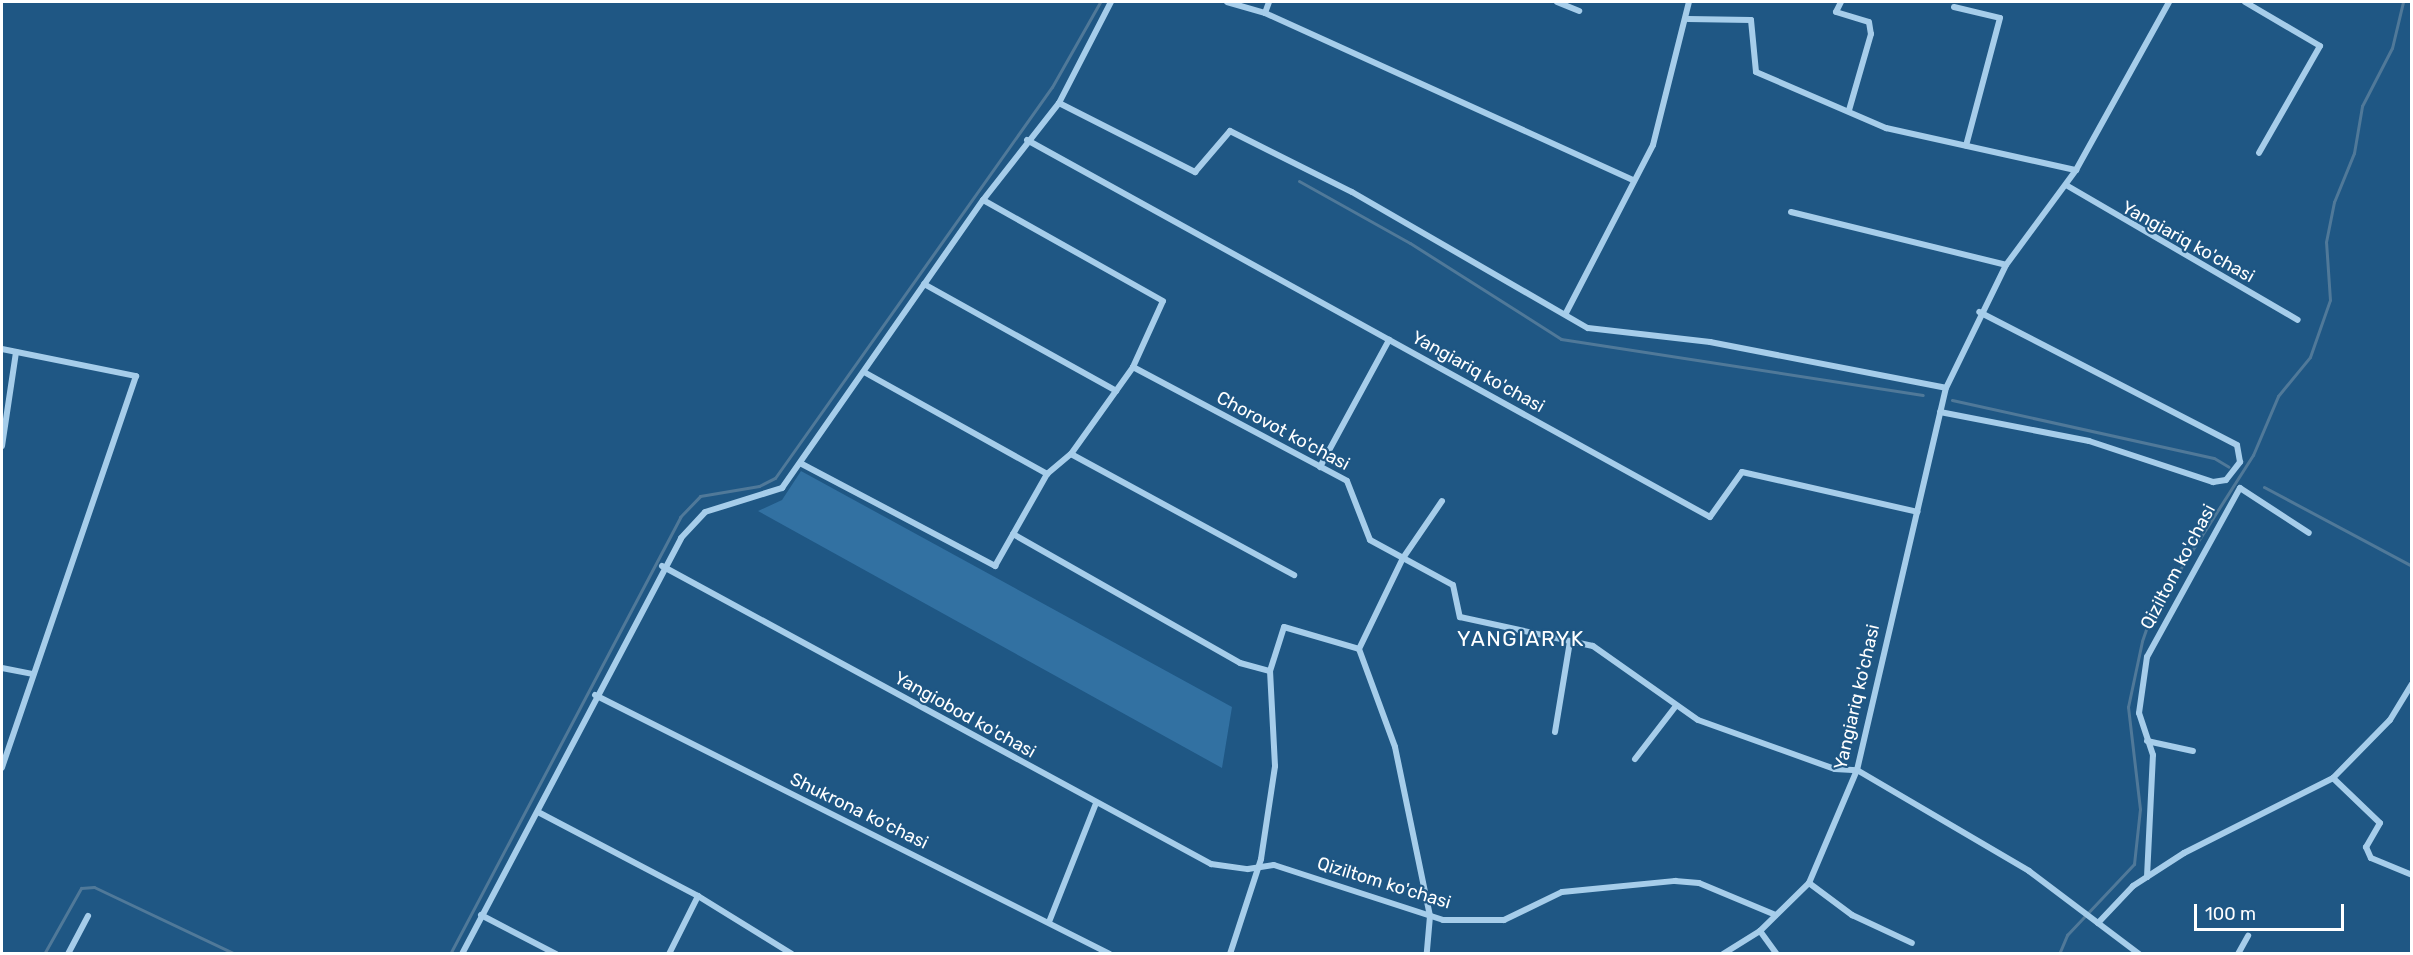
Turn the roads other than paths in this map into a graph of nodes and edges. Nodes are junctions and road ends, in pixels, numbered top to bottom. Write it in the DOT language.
graph roads {
  1 [pos="1111,2"];
  2 [pos="1227,2"];
  3 [pos="1269,2"];
  4 [pos="1557,2"];
  5 [pos="1689,2"];
  6 [pos="1840,2"];
  7 [pos="2169,2"];
  8 [pos="2245,2"];
  9 [pos="1954,7"];
  10 [pos="1579,11"];
  11 [pos="1265,13"];
  12 [pos="1688,19"];
  13 [pos="1059,103"];
  14 [pos="1849,110"];
  15 [pos="1026,140"];
  16 [pos="1966,146"];
  17 [pos="2259,153"];
  18 [pos="2076,171"];
  19 [pos="1633,180"];
  20 [pos="2066,185"];
  21 [pos="983,200"];
  22 [pos="1791,212"];
  23 [pos="2006,265"];
  24 [pos="924,284"];
  25 [pos="1566,312"];
  26 [pos="1979,312"];
  27 [pos="2298,320"];
  28 [pos="1389,340"];
  29 [pos="2,349"];
  30 [pos="16,352"];
  31 [pos="1132,368"];
  32 [pos="864,372"];
  33 [pos="1946,388"];
  34 [pos="1116,391"];
  35 [pos="1940,412"];
  36 [pos="2,446"];
  37 [pos="1071,454"];
  38 [pos="800,463"];
  39 [pos="1320,467"];
  40 [pos="1047,474"];
  41 [pos="1442,501"];
  42 [pos="1918,512"];
  43 [pos="2309,533"];
  44 [pos="1013,534"];
  45 [pos="1403,558"];
  46 [pos="662,567"];
  47 [pos="1294,575"];
  48 [pos="1570,641"];
  49 [pos="1359,649"];
  50 [pos="2,668"];
  51 [pos="1270,671"];
  52 [pos="33,674"];
  53 [pos="2412,684"];
  54 [pos="595,695"];
  55 [pos="1675,707"];
  56 [pos="1555,732"];
  57 [pos="2147,741"];
  58 [pos="2193,752"];
  59 [pos="1635,759"];
  60 [pos="2,768"];
  61 [pos="1857,770"];
  62 [pos="2333,778"];
  63 [pos="1096,803"];
  64 [pos="538,812"];
  65 [pos="1259,865"];
  66 [pos="2412,875"];
  67 [pos="2147,877"];
  68 [pos="1809,883"];
  69 [pos="698,896"];
  70 [pos="481,915"];
  71 [pos="1776,915"];
  72 [pos="88,916"];
  73 [pos="1430,916"];
  74 [pos="1049,921"];
  75 [pos="2098,924"];
  76 [pos="1760,932"];
  77 [pos="2248,936"];
  78 [pos="1912,943"];
  79 [pos="68,954"];
  80 [pos="462,954"];
  81 [pos="556,954"];
  82 [pos="669,954"];
  83 [pos="792,954"];
  84 [pos="1110,954"];
  85 [pos="1230,954"];
  86 [pos="1427,954"];
  87 [pos="1723,954"];
  88 [pos="1777,954"];
  89 [pos="2139,954"];
  90 [pos="2238,954"];
  1 -- 13 [label="street"];
  2 -- 11 [label="street"];
  3 -- 11 [label="street"];
  4 -- 10 [label="street"];
  5 -- 12 [label="street"];
  6 -- 14 [label="street"];
  7 -- 18 [label="street"];
  8 -- 17 [label="street"];
  9 -- 16 [label="street"];
  11 -- 19 [label="street"];
  12 -- 14 [label="street"];
  12 -- 19 [label="street"];
  13 -- 15 [label="street"];
  13 -- 25 [label="street"];
  14 -- 16 [label="street"];
  15 -- 21 [label="street"];
  15 -- 28 [label="street, Yangiariq ko'chasi"];
  16 -- 18 [label="street"];
  18 -- 20 [label="street"];
  19 -- 25 [label="street"];
  20 -- 23 [label="street"];
  20 -- 27 [label="street, Yangiariq ko'chasi"];
  21 -- 24 [label="street"];
  21 -- 31 [label="street"];
  22 -- 23 [label="street"];
  23 -- 26 [label="street"];
  24 -- 32 [label="street"];
  24 -- 34 [label="street"];
  25 -- 33 [label="street"];
  26 -- 33 [label="street"];
  26 -- 35 [label="street"];
  28 -- 39 [label="street"];
  28 -- 42 [label="street, Yangiariq ko'chasi"];
  29 -- 30 [label="street"];
  30 -- 36 [label="street"];
  30 -- 52 [label="street"];
  31 -- 34 [label="street"];
  31 -- 39 [label="street, Chorovot ko'chasi"];
  32 -- 38 [label="street"];
  32 -- 40 [label="street"];
  33 -- 35 [label="street, Yangiariq ko'chasi"];
  34 -- 37 [label="street"];
  35 -- 42 [label="street, Yangiariq ko'chasi"];
  37 -- 40 [label="street"];
  37 -- 47 [label="street"];
  38 -- 44 [label="street"];
  38 -- 46 [label="street"];
  39 -- 45 [label="street, Chorovot ko'chasi"];
  40 -- 44 [label="street"];
  41 -- 45 [label="street"];
  42 -- 61 [label="street, Yangiariq ko'chasi"];
  43 -- 57 [label="street, Qiziltom ko'chasi"];
  44 -- 51 [label="street"];
  45 -- 48 [label="street, Chorovot ko'chasi"];
  45 -- 49 [label="street"];
  46 -- 54 [label="street"];
  46 -- 63 [label="street, Yangiobod ko'chasi"];
  48 -- 55 [label="street"];
  48 -- 56 [label="street"];
  49 -- 51 [label="street"];
  49 -- 73 [label="street"];
  50 -- 52 [label="street"];
  51 -- 65 [label="street"];
  52 -- 60 [label="street"];
  53 -- 62 [label="street"];
  54 -- 64 [label="street"];
  54 -- 74 [label="street, Shukrona ko'chasi"];
  55 -- 59 [label="street"];
  55 -- 61 [label="street"];
  57 -- 58 [label="street"];
  57 -- 67 [label="street, Qiziltom ko'chasi"];
  61 -- 68 [label="street, Yangiariq ko'chasi"];
  61 -- 75 [label="street"];
  62 -- 66 [label="street"];
  62 -- 67 [label="street"];
  63 -- 65 [label="street, Yangiobod ko'chasi"];
  63 -- 74 [label="street"];
  64 -- 69 [label="street"];
  64 -- 70 [label="street"];
  65 -- 73 [label="street, Qiziltom ko'chasi"];
  65 -- 85 [label="street"];
  67 -- 75 [label="street"];
  68 -- 71 [label="street"];
  68 -- 78 [label="street"];
  69 -- 82 [label="street"];
  69 -- 83 [label="street"];
  70 -- 80 [label="street"];
  70 -- 81 [label="street"];
  71 -- 73 [label="street, Qiziltom ko'chasi"];
  71 -- 76 [label="street"];
  72 -- 79 [label="street"];
  73 -- 86 [label="street"];
  74 -- 84 [label="street, Shukrona ko'chasi"];
  75 -- 89 [label="street"];
  76 -- 87 [label="street"];
  76 -- 88 [label="street"];
  77 -- 90 [label="street"];
}
